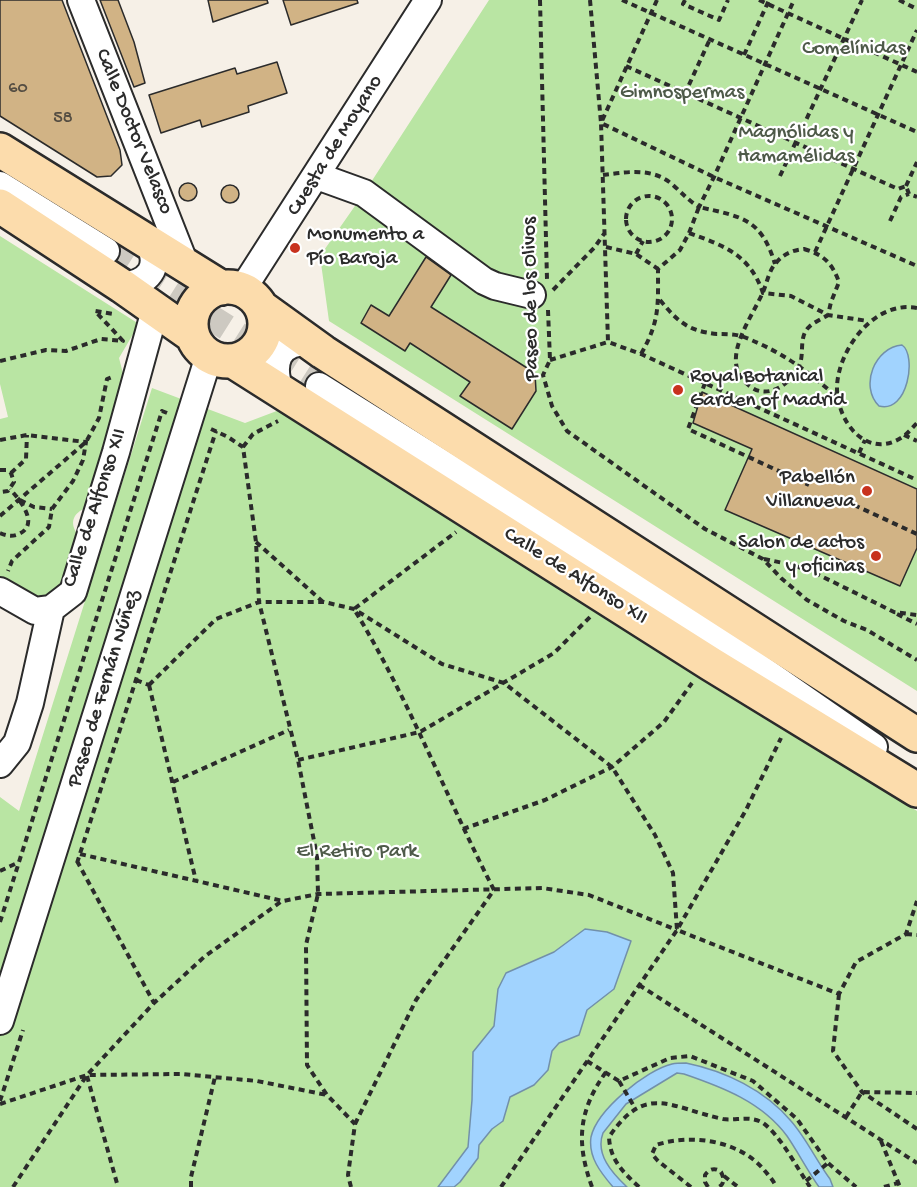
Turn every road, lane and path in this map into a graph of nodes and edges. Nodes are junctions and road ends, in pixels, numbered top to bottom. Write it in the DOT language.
graph roads {
  1 [pos="81,0"];
  2 [pos="428,0"];
  3 [pos="540,0"];
  4 [pos="590,0"];
  5 [pos="622,0"];
  6 [pos="657,0"];
  7 [pos="685,0"];
  8 [pos="728,0"];
  9 [pos="759,0"];
  10 [pos="794,0"];
  11 [pos="862,0"];
  12 [pos="899,0"];
  13 [pos="769,2"];
  14 [pos="917,9"];
  15 [pos="651,13"];
  16 [pos="788,13"];
  17 [pos="917,30"];
  18 [pos="710,39"];
  19 [pos="844,39"];
  20 [pos="744,55"];
  21 [pos="765,64"];
  22 [pos="901,65"];
  23 [pos="626,66"];
  24 [pos="917,72"];
  25 [pos="688,87"];
  26 [pos="821,89"];
  27 [pos="679,90"];
  28 [pos="690,95"];
  29 [pos="878,115"];
  30 [pos="741,119"];
  31 [pos="601,123"];
  32 [pos="917,132"];
  33 [pos="795,144"];
  34 [pos="0,150"];
  35 [pos="917,162"];
  36 [pos="854,169"];
  37 [pos="603,175"];
  38 [pos="317,176"];
  39 [pos="780,176"];
  40 [pos="714,177"];
  41 [pos="0,184"];
  42 [pos="906,186"];
  43 [pos="898,189"];
  44 [pos="909,194"];
  45 [pos="902,197"];
  46 [pos="917,197"];
  47 [pos="0,206"];
  48 [pos="699,207"];
  49 [pos="890,221"];
  50 [pos="827,227"];
  51 [pos="605,233"];
  52 [pos="689,233"];
  53 [pos="643,241"];
  54 [pos="149,243"];
  55 [pos="606,247"];
  56 [pos="106,251"];
  57 [pos="815,252"];
  58 [pos="636,254"];
  59 [pos="185,264"];
  60 [pos="775,264"];
  61 [pos="917,266"];
  62 [pos="658,269"];
  63 [pos="763,293"];
  64 [pos="242,296"];
  65 [pos="543,299"];
  66 [pos="660,299"];
  67 [pos="119,300"];
  68 [pos="917,308"];
  69 [pos="155,310"];
  70 [pos="828,315"];
  71 [pos="869,321"];
  72 [pos="741,336"];
  73 [pos="308,342"];
  74 [pos="608,342"];
  75 [pos="212,351"];
  76 [pos="641,354"];
  77 [pos="142,356"];
  78 [pos="550,360"];
  79 [pos="0,361"];
  80 [pos="800,365"];
  81 [pos="705,383"];
  82 [pos="319,386"];
  83 [pos="280,391"];
  84 [pos="838,397"];
  85 [pos="189,421"];
  86 [pos="917,423"];
  87 [pos="216,431"];
  88 [pos="27,435"];
  89 [pos="904,435"];
  90 [pos="0,440"];
  91 [pos="865,440"];
  92 [pos="917,441"];
  93 [pos="86,442"];
  94 [pos="859,453"];
  95 [pos="0,470"];
  96 [pos="11,473"];
  97 [pos="917,480"];
  98 [pos="809,485"];
  99 [pos="10,489"];
  100 [pos="0,492"];
  101 [pos="20,500"];
  102 [pos="854,505"];
  103 [pos="52,509"];
  104 [pos="0,516"];
  105 [pos="462,528"];
  106 [pos="0,533"];
  107 [pos="917,534"];
  108 [pos="256,542"];
  109 [pos="763,559"];
  110 [pos="1,586"];
  111 [pos="259,602"];
  112 [pos="324,602"];
  113 [pos="51,609"];
  114 [pos="354,609"];
  115 [pos="675,609"];
  116 [pos="894,612"];
  117 [pos="594,613"];
  118 [pos="917,615"];
  119 [pos="917,624"];
  120 [pos="917,660"];
  121 [pos="697,676"];
  122 [pos="504,683"];
  123 [pos="289,730"];
  124 [pos="420,732"];
  125 [pos="784,732"];
  126 [pos="917,735"];
  127 [pos="917,746"];
  128 [pos="297,760"];
  129 [pos="0,764"];
  130 [pos="612,767"];
  131 [pos="917,776"];
  132 [pos="173,782"];
  133 [pos="917,790"];
  134 [pos="463,829"];
  135 [pos="80,854"];
  136 [pos="77,861"];
  137 [pos="18,863"];
  138 [pos="0,871"];
  139 [pos="74,873"];
  140 [pos="196,881"];
  141 [pos="494,890"];
  142 [pos="318,894"];
  143 [pos="283,901"];
  144 [pos="917,901"];
  145 [pos="0,922"];
  146 [pos="677,930"];
  147 [pos="906,934"];
  148 [pos="917,935"];
  149 [pos="639,986"];
  150 [pos="839,994"];
  151 [pos="154,1003"];
  152 [pos="0,1021"];
  153 [pos="26,1021"];
  154 [pos="587,1060"];
  155 [pos="606,1072"];
  156 [pos="87,1075"];
  157 [pos="215,1077"];
  158 [pos="619,1081"];
  159 [pos="862,1092"];
  160 [pos="917,1093"];
  161 [pos="327,1095"];
  162 [pos="0,1103"];
  163 [pos="635,1108"];
  164 [pos="846,1118"];
  165 [pos="355,1124"];
  166 [pos="917,1129"];
  167 [pos="881,1140"];
  168 [pos="828,1163"];
  169 [pos="917,1163"];
  170 [pos="723,1175"];
  171 [pos="806,1181"];
  172 [pos="899,1185"];
  173 [pos="13,1187"];
  174 [pos="118,1187"];
  175 [pos="190,1187"];
  176 [pos="351,1187"];
  177 [pos="501,1187"];
  178 [pos="592,1187"];
  179 [pos="639,1187"];
  180 [pos="691,1187"];
  181 [pos="708,1187"];
  182 [pos="719,1187"];
  183 [pos="738,1187"];
  184 [pos="776,1187"];
  185 [pos="810,1187"];
  186 [pos="856,1187"];
  187 [pos="884,1187"];
  1 -- 59 [label="street, Calle Doctor Velasco"];
  2 -- 38 [label="street, Cuesta de Moyano"];
  3 -- 65 [label="path, Paseo de los Olivos"];
  4 -- 31 [label="path"];
  5 -- 15 [label="path"];
  6 -- 15 [label="path"];
  7 -- 8 [label="path"];
  9 -- 13 [label="path"];
  10 -- 16 [label="path"];
  11 -- 19 [label="path"];
  12 -- 14 [label="path"];
  13 -- 16 [label="path"];
  13 -- 20 [label="path"];
  15 -- 18 [label="path"];
  15 -- 23 [label="path"];
  16 -- 19 [label="path"];
  16 -- 21 [label="path"];
  17 -- 22 [label="path"];
  18 -- 20 [label="path"];
  18 -- 25 [label="path"];
  19 -- 22 [label="path"];
  19 -- 26 [label="path"];
  20 -- 21 [label="path"];
  21 -- 26 [label="path"];
  21 -- 30 [label="path"];
  22 -- 24 [label="path"];
  22 -- 29 [label="path"];
  23 -- 27 [label="path"];
  23 -- 31 [label="path"];
  25 -- 27 [label="path"];
  25 -- 28 [label="path"];
  26 -- 29 [label="path"];
  26 -- 33 [label="path"];
  27 -- 28 [label="path"];
  28 -- 30 [label="path"];
  29 -- 32 [label="path"];
  29 -- 36 [label="path"];
  30 -- 33 [label="path"];
  30 -- 40 [label="path"];
  31 -- 37 [label="path"];
  31 -- 40 [label="path"];
  33 -- 36 [label="path"];
  33 -- 39 [label="path"];
  34 -- 54 [label="main road"];
  35 -- 42 [label="path"];
  36 -- 43 [label="path"];
  36 -- 50 [label="path"];
  37 -- 48 [label="path"];
  37 -- 51 [label="path"];
  38 -- 64 [label="street, Cuesta de Moyano"];
  38 -- 65 [label="street"];
  40 -- 48 [label="path"];
  40 -- 50 [label="path"];
  41 -- 56 [label="street"];
  42 -- 43 [label="path"];
  42 -- 44 [label="path"];
  43 -- 45 [label="path"];
  44 -- 45 [label="path"];
  44 -- 46 [label="path"];
  45 -- 49 [label="path"];
  47 -- 67 [label="main road, Calle de Alfonso XII"];
  48 -- 52 [label="path"];
  48 -- 60 [label="path"];
  50 -- 57 [label="path"];
  50 -- 61 [label="path"];
  51 -- 55 [label="path"];
  51 -- 65 [label="path"];
  52 -- 62 [label="path"];
  52 -- 63 [label="path"];
  53 -- 53 [label="path"];
  53 -- 58 [label="path"];
  54 -- 59 [label="main road"];
  54 -- 67 [label="street"];
  55 -- 58 [label="path"];
  55 -- 74 [label="path"];
  57 -- 60 [label="path"];
  57 -- 70 [label="path"];
  58 -- 62 [label="path"];
  59 -- 64 [label="main road"];
  60 -- 63 [label="path"];
  62 -- 66 [label="path"];
  63 -- 70 [label="path"];
  63 -- 72 [label="path"];
  64 -- 73 [label="main road"];
  64 -- 75 [label="main road"];
  64 -- 75 [label="main road"];
  65 -- 78 [label="path, Paseo de los Olivos"];
  66 -- 72 [label="path"];
  66 -- 76 [label="path"];
  67 -- 69 [label="main road, Calle de Alfonso XII"];
  67 -- 79 [label="path"];
  68 -- 71 [label="path"];
  69 -- 75 [label="main road, Calle de Alfonso XII"];
  69 -- 77 [label="street, Calle de Alfonso XII"];
  70 -- 71 [label="path"];
  70 -- 80 [label="path"];
  71 -- 84 [label="path"];
  72 -- 80 [label="path"];
  72 -- 80 [label="path"];
  73 -- 83 [label="street"];
  73 -- 126 [label="main road"];
  74 -- 76 [label="path"];
  74 -- 78 [label="path"];
  75 -- 83 [label="main road, Calle de Alfonso XII"];
  75 -- 85 [label="street, Paseo de Fernán Núñez"];
  76 -- 81 [label="path"];
  77 -- 93 [label="path"];
  77 -- 113 [label="street, Calle de Alfonso XII"];
  78 -- 109 [label="path, Paseo de los Olivos"];
  80 -- 84 [label="path"];
  81 -- 94 [label="path"];
  81 -- 98 [label="path"];
  82 -- 115 [label="street, Calle de Alfonso XII"];
  83 -- 133 [label="main road, Calle de Alfonso XII"];
  84 -- 91 [label="path"];
  85 -- 87 [label="path"];
  85 -- 137 [label="path"];
  85 -- 152 [label="street, Paseo de Fernán Núñez"];
  86 -- 89 [label="path"];
  87 -- 108 [label="path"];
  87 -- 135 [label="path"];
  88 -- 90 [label="path"];
  88 -- 93 [label="path"];
  88 -- 96 [label="path"];
  89 -- 91 [label="path"];
  89 -- 92 [label="path"];
  91 -- 94 [label="path"];
  93 -- 101 [label="path"];
  93 -- 103 [label="path"];
  94 -- 97 [label="path"];
  95 -- 96 [label="path"];
  96 -- 99 [label="path"];
  99 -- 100 [label="path"];
  99 -- 101 [label="path"];
  101 -- 103 [label="path"];
  101 -- 104 [label="path"];
  101 -- 106 [label="path"];
  102 -- 107 [label="path"];
  103 -- 110 [label="path"];
  105 -- 114 [label="path"];
  108 -- 111 [label="path"];
  108 -- 112 [label="path"];
  109 -- 116 [label="path, Paseo de los Olivos"];
  109 -- 120 [label="path, Paseo de los Olivos"];
  110 -- 113 [label="street"];
  111 -- 112 [label="path"];
  111 -- 123 [label="path"];
  111 -- 132 [label="path"];
  112 -- 114 [label="path"];
  113 -- 129 [label="street, Calle de Alfonso XII"];
  114 -- 122 [label="path"];
  114 -- 124 [label="path"];
  115 -- 127 [label="street, Calle de Alfonso XII"];
  115 -- 131 [label="street, Calle de Alfonso XII"];
  116 -- 118 [label="path, Paseo de los Olivos"];
  116 -- 119 [label="path, Paseo de los Olivos"];
  117 -- 122 [label="path"];
  121 -- 130 [label="path"];
  122 -- 124 [label="path"];
  122 -- 130 [label="path"];
  123 -- 128 [label="path"];
  123 -- 132 [label="path"];
  124 -- 128 [label="path"];
  124 -- 134 [label="path"];
  125 -- 146 [label="path"];
  128 -- 142 [label="path"];
  130 -- 134 [label="path"];
  130 -- 146 [label="path"];
  132 -- 140 [label="path"];
  134 -- 141 [label="path"];
  135 -- 136 [label="path"];
  135 -- 140 [label="path"];
  136 -- 139 [label="path"];
  136 -- 151 [label="path"];
  137 -- 138 [label="path"];
  137 -- 145 [label="path"];
  140 -- 143 [label="path"];
  141 -- 142 [label="path"];
  141 -- 146 [label="path"];
  141 -- 165 [label="path"];
  142 -- 143 [label="path"];
  142 -- 161 [label="path"];
  143 -- 151 [label="path"];
  144 -- 147 [label="path"];
  146 -- 149 [label="path"];
  146 -- 150 [label="path"];
  147 -- 148 [label="path"];
  147 -- 150 [label="path"];
  149 -- 154 [label="path"];
  149 -- 164 [label="path"];
  150 -- 159 [label="path"];
  151 -- 156 [label="path"];
  153 -- 162 [label="path"];
  154 -- 155 [label="path"];
  154 -- 177 [label="path"];
  155 -- 158 [label="path"];
  155 -- 178 [label="path"];
  156 -- 157 [label="path"];
  156 -- 162 [label="path"];
  156 -- 173 [label="path"];
  156 -- 174 [label="path"];
  157 -- 161 [label="path"];
  157 -- 175 [label="path"];
  158 -- 163 [label="path"];
  158 -- 168 [label="path"];
  159 -- 160 [label="path"];
  159 -- 164 [label="path"];
  159 -- 166 [label="path"];
  161 -- 165 [label="path"];
  163 -- 171 [label="path"];
  163 -- 179 [label="path"];
  164 -- 167 [label="path"];
  165 -- 176 [label="path"];
  167 -- 169 [label="path"];
  167 -- 172 [label="path"];
  168 -- 171 [label="path"];
  168 -- 186 [label="path"];
  170 -- 181 [label="path"];
  170 -- 182 [label="path"];
  170 -- 183 [label="path"];
  171 -- 185 [label="path"];
  172 -- 187 [label="path"];
  180 -- 184 [label="path"];
}
